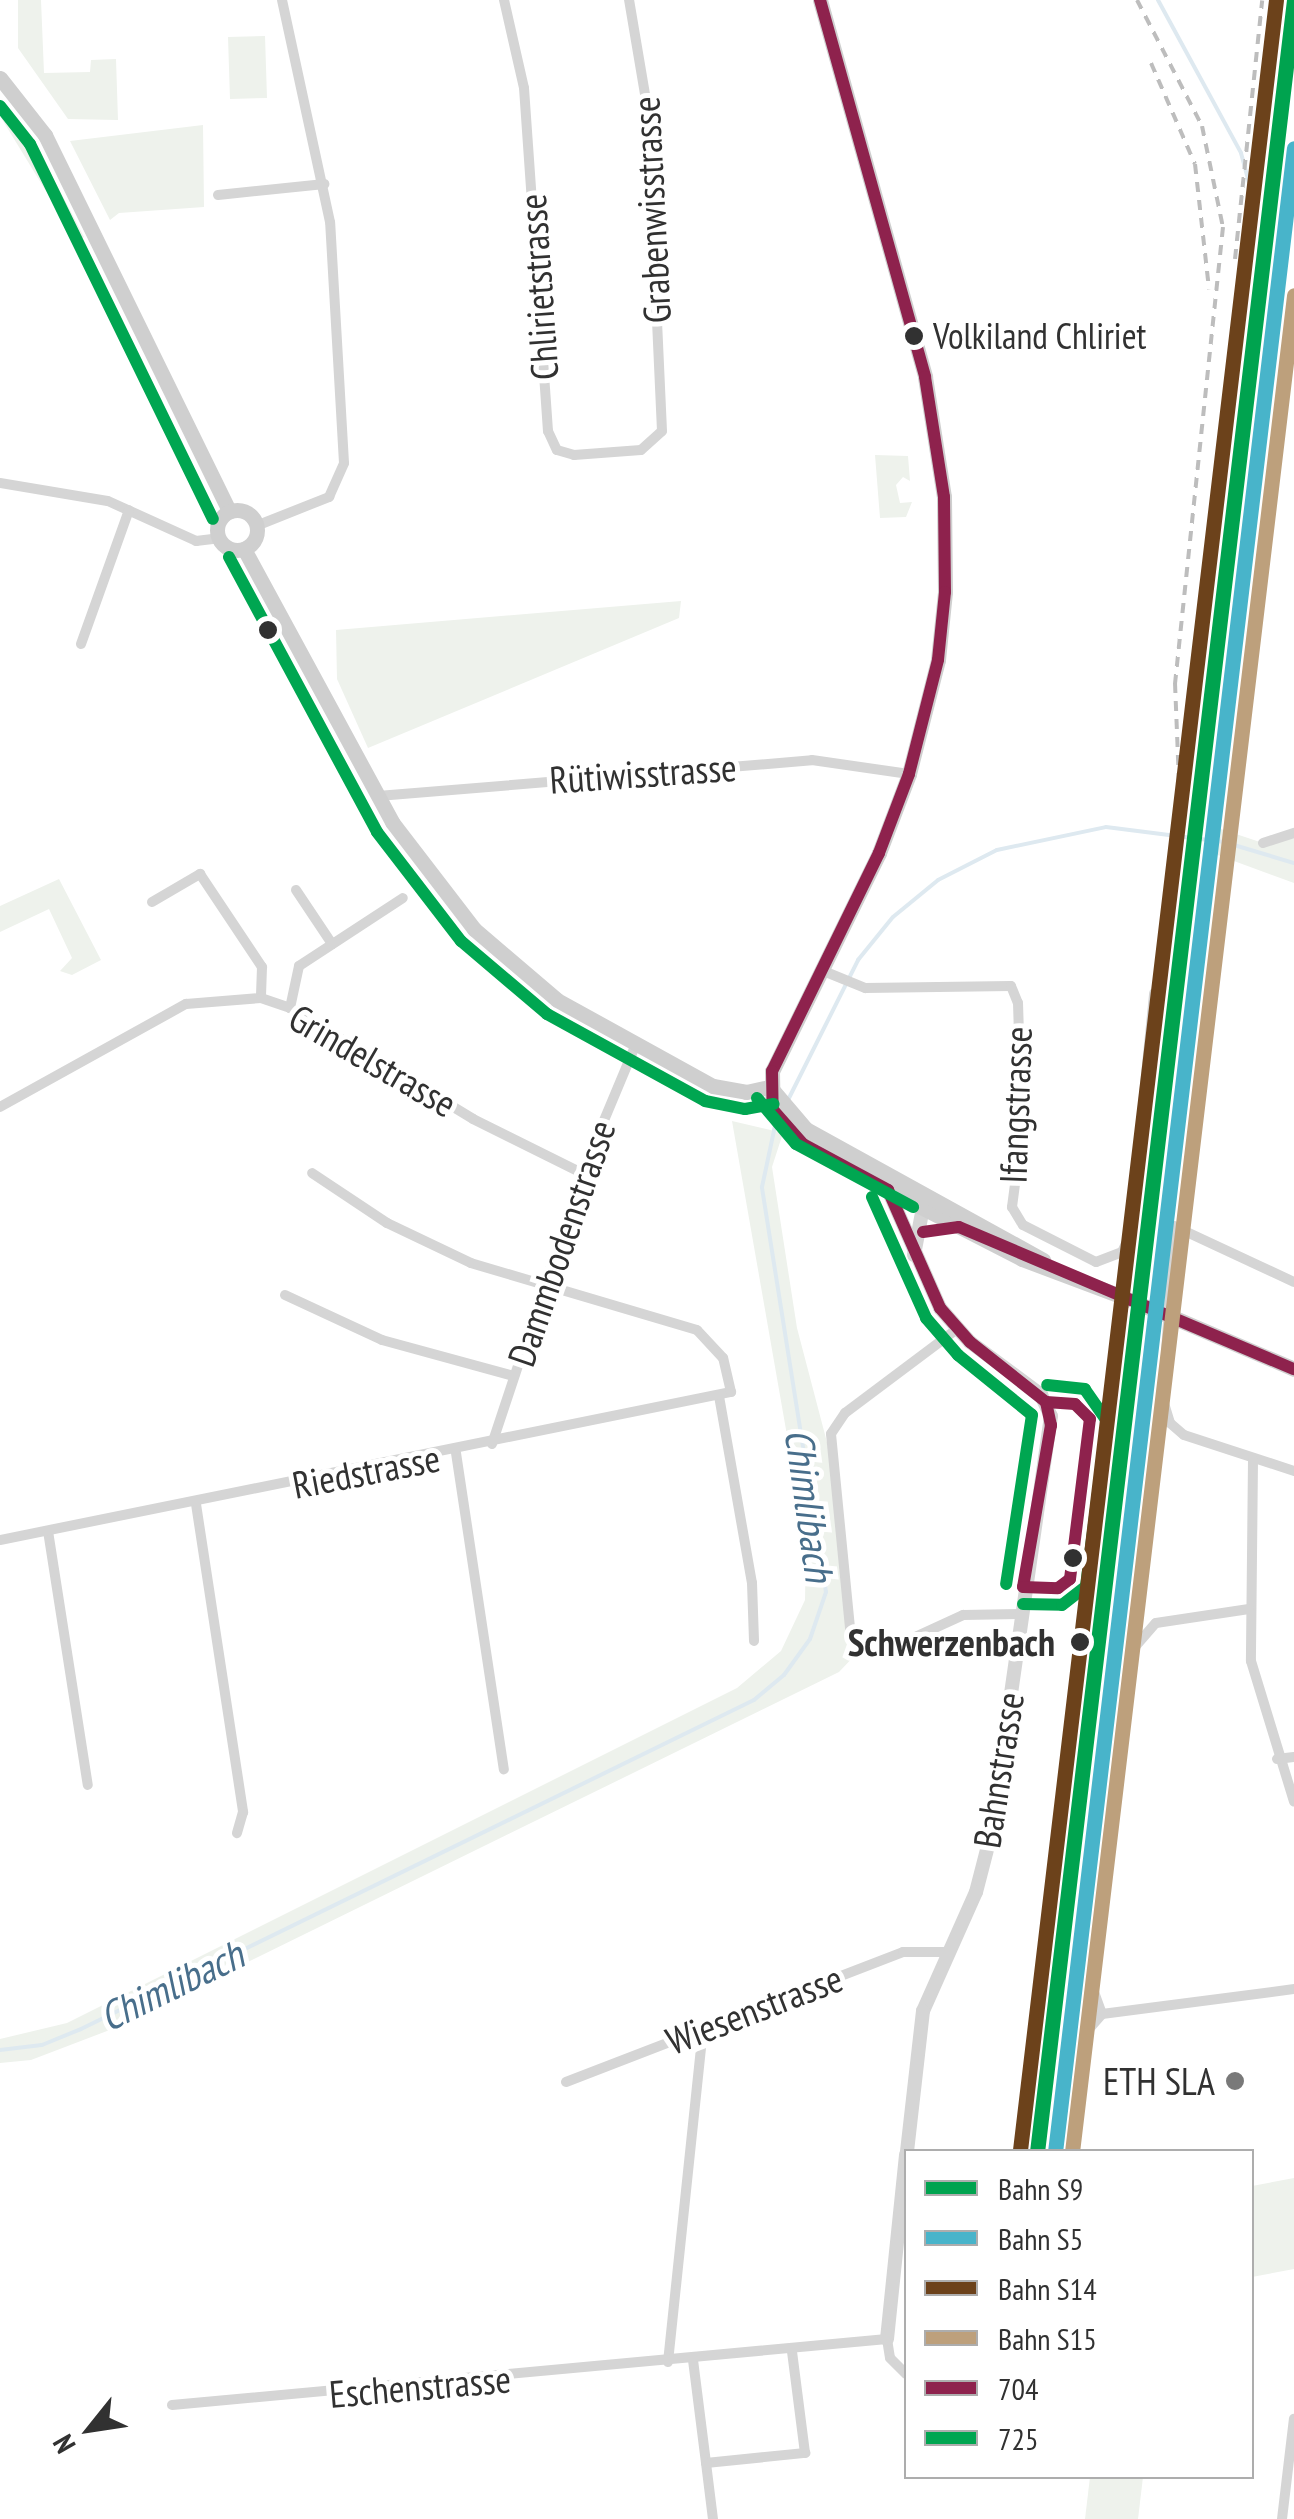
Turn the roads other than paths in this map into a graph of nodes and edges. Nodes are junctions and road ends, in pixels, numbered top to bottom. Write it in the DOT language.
graph roads {
  1 [pos="282,0"];
  2 [pos="504,0"];
  3 [pos="629,0"];
  4 [pos="820,0"];
  5 [pos="0,78"];
  6 [pos="324,184"];
  7 [pos="218,195"];
  8 [pos="662,422"];
  9 [pos="0,483"];
  10 [pos="129,510"];
  11 [pos="229,511"];
  12 [pos="256,526"];
  13 [pos="219,538"];
  14 [pos="244,548"];
  15 [pos="81,644"];
  16 [pos="909,774"];
  17 [pos="378,796"];
  18 [pos="1294,833"];
  19 [pos="1263,843"];
  20 [pos="296,890"];
  21 [pos="402,898"];
  22 [pos="152,902"];
  23 [pos="332,944"];
  24 [pos="828,974"];
  25 [pos="1154,993"];
  26 [pos="261,998"];
  27 [pos="290,1008"];
  28 [pos="636,1044"];
  29 [pos="774,1098"];
  30 [pos="0,1108"];
  31 [pos="788,1121"];
  32 [pos="312,1173"];
  33 [pos="582,1173"];
  34 [pos="888,1190"];
  35 [pos="929,1200"];
  36 [pos="959,1227"];
  37 [pos="906,1231"];
  38 [pos="923,1232"];
  39 [pos="914,1255"];
  40 [pos="1052,1266"];
  41 [pos="1294,1282"];
  42 [pos="546,1289"];
  43 [pos="286,1295"];
  44 [pos="1118,1295"];
  45 [pos="1177,1319"];
  46 [pos="957,1330"];
  47 [pos="1294,1369"];
  48 [pos="514,1376"];
  49 [pos="725,1394"];
  50 [pos="492,1444"];
  51 [pos="456,1452"];
  52 [pos="1253,1460"];
  53 [pos="1294,1471"];
  54 [pos="196,1504"];
  55 [pos="48,1531"];
  56 [pos="0,1540"];
  57 [pos="1249,1608"];
  58 [pos="1020,1614"];
  59 [pos="754,1641"];
  60 [pos="1294,1758"];
  61 [pos="1276,1759"];
  62 [pos="504,1768"];
  63 [pos="88,1786"];
  64 [pos="1294,1802"];
  65 [pos="237,1832"];
  66 [pos="946,1952"];
  67 [pos="1294,1990"];
  68 [pos="1102,2014"];
  69 [pos="703,2028"];
  70 [pos="566,2082"];
  71 [pos="907,2149"];
  72 [pos="1074,2149"];
  73 [pos="904,2181"];
  74 [pos="887,2339"];
  75 [pos="792,2351"];
  76 [pos="693,2360"];
  77 [pos="668,2362"];
  78 [pos="904,2372"];
  79 [pos="172,2405"];
  80 [pos="1294,2420"];
  81 [pos="706,2463"];
  82 [pos="712,2519"];
  83 [pos="1282,2519"];
  1 -- 6 [label="street"];
  2 -- 8 [label="street, Chlirietstrasse"];
  3 -- 8 [label="street, Grabenwisstrasse"];
  4 -- 16 [label="main road"];
  5 -- 11 [label="main road"];
  6 -- 7 [label="street"];
  6 -- 12 [label="street"];
  9 -- 10 [label="street"];
  10 -- 13 [label="street"];
  10 -- 15 [label="street"];
  11 -- 12 [label="main road"];
  11 -- 13 [label="main road"];
  12 -- 14 [label="main road"];
  13 -- 14 [label="main road"];
  14 -- 17 [label="main road"];
  16 -- 17 [label="street, Rütiwisstrasse"];
  16 -- 24 [label="main road"];
  17 -- 28 [label="main road"];
  18 -- 19 [label="street"];
  20 -- 23 [label="street"];
  21 -- 23 [label="street"];
  22 -- 26 [label="street"];
  23 -- 27 [label="street"];
  24 -- 25 [label="street, Ifangstrasse"];
  24 -- 29 [label="main road"];
  26 -- 27 [label="street, Grindelstrasse"];
  26 -- 30 [label="street, Grindelstrasse"];
  27 -- 33 [label="street, Grindelstrasse"];
  28 -- 29 [label="main road"];
  28 -- 33 [label="street, Dammbodenstrasse"];
  29 -- 31 [label="main road"];
  31 -- 34 [label="main road"];
  31 -- 35 [label="main road"];
  32 -- 42 [label="street"];
  33 -- 42 [label="street, Dammbodenstrasse"];
  34 -- 35 [label="main road"];
  34 -- 37 [label="street, Bahnstrasse"];
  35 -- 36 [label="main road"];
  35 -- 37 [label="street"];
  35 -- 38 [label="street"];
  35 -- 40 [label="main road"];
  36 -- 38 [label="street"];
  36 -- 40 [label="main road"];
  37 -- 39 [label="street, Bahnstrasse"];
  38 -- 39 [label="street"];
  39 -- 46 [label="street, Bahnstrasse"];
  40 -- 44 [label="main road"];
  41 -- 52 [label="street"];
  42 -- 48 [label="street, Dammbodenstrasse"];
  42 -- 49 [label="street"];
  43 -- 48 [label="street"];
  45 -- 47 [label="main road"];
  46 -- 58 [label="street, Bahnstrasse"];
  46 -- 58 [label="street"];
  48 -- 50 [label="street, Dammbodenstrasse"];
  49 -- 50 [label="street, Riedstrasse"];
  49 -- 59 [label="street"];
  50 -- 51 [label="street, Riedstrasse"];
  51 -- 54 [label="street, Riedstrasse"];
  51 -- 62 [label="street"];
  52 -- 53 [label="street"];
  52 -- 57 [label="street"];
  54 -- 55 [label="street, Riedstrasse"];
  54 -- 65 [label="street"];
  55 -- 56 [label="street, Riedstrasse"];
  55 -- 63 [label="street"];
  57 -- 61 [label="street"];
  57 -- 68 [label="street"];
  58 -- 66 [label="street, Bahnstrasse"];
  60 -- 61 [label="street"];
  61 -- 64 [label="street"];
  66 -- 69 [label="street, Wiesenstrasse"];
  66 -- 71 [label="street, Bahnstrasse"];
  67 -- 68 [label="street"];
  68 -- 72 [label="street"];
  69 -- 70 [label="street, Wiesenstrasse"];
  69 -- 77 [label="street"];
  73 -- 74 [label="street, Bahnstrasse"];
  74 -- 75 [label="street, Eschenstrasse"];
  74 -- 78 [label="street"];
  75 -- 76 [label="street, Eschenstrasse"];
  75 -- 81 [label="street"];
  76 -- 77 [label="street, Eschenstrasse"];
  76 -- 81 [label="street"];
  77 -- 79 [label="street, Eschenstrasse"];
  80 -- 83 [label="street"];
  81 -- 82 [label="street"];
}
